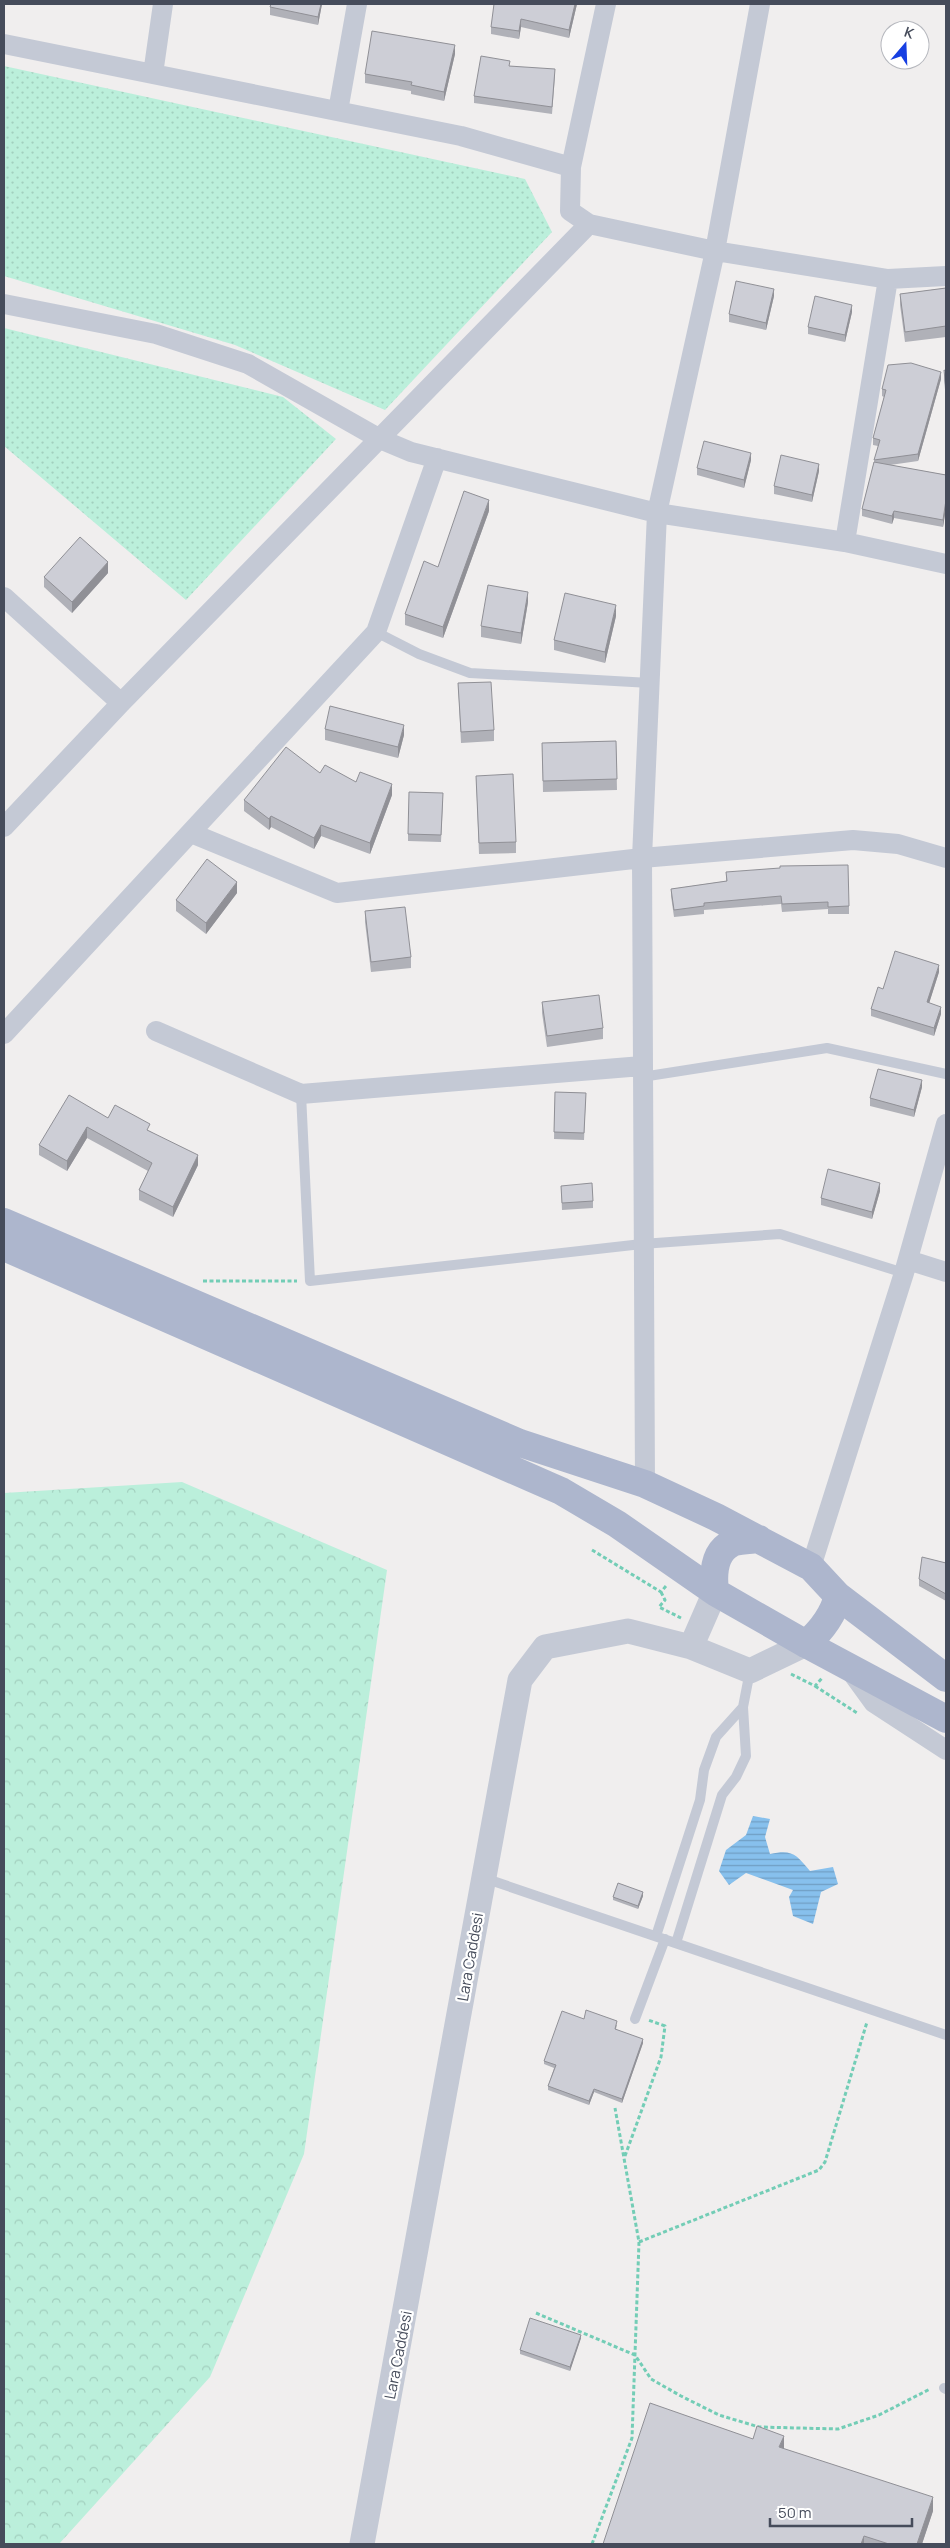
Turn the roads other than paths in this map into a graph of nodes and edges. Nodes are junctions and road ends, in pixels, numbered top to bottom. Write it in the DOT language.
graph roads {
  1 [pos="163,4"];
  2 [pos="357,4"];
  3 [pos="606,4"];
  4 [pos="760,4"];
  5 [pos="4,44"];
  6 [pos="153,74"];
  7 [pos="338,111"];
  8 [pos="572,167"];
  9 [pos="589,224"];
  10 [pos="715,251"];
  11 [pos="946,276"];
  12 [pos="888,279"];
  13 [pos="4,304"];
  14 [pos="380,439"];
  15 [pos="437,458"];
  16 [pos="657,513"];
  17 [pos="845,542"];
  18 [pos="946,564"];
  19 [pos="4,596"];
  20 [pos="376,632"];
  21 [pos="650,683"];
  22 [pos="121,703"];
  23 [pos="4,827"];
  24 [pos="191,833"];
  25 [pos="642,858"];
  26 [pos="946,858"];
  27 [pos="156,1031"];
  28 [pos="4,1034"];
  29 [pos="642,1071"];
  30 [pos="946,1074"];
  31 [pos="301,1094"];
  32 [pos="946,1124"];
  33 [pos="4,1222"];
  34 [pos="642,1244"];
  35 [pos="4,1247"];
  36 [pos="906,1267"];
  37 [pos="946,1272"];
  38 [pos="645,1484"];
  39 [pos="759,1539"];
  40 [pos="811,1568"];
  41 [pos="715,1592"];
  42 [pos="838,1596"];
  43 [pos="806,1644"];
  44 [pos="691,1647"];
  45 [pos="846,1665"];
  46 [pos="750,1671"];
  47 [pos="946,1678"];
  48 [pos="743,1707"];
  49 [pos="946,1719"];
  50 [pos="946,1750"];
  51 [pos="484,1878"];
  52 [pos="661,1938"];
  53 [pos="676,1943"];
  54 [pos="635,2017"];
  55 [pos="946,2034"];
  56 [pos="362,2544"];
  1 -- 6 [label="street"];
  2 -- 7 [label="street"];
  3 -- 8 [label="street"];
  4 -- 10 [label="street"];
  5 -- 6 [label="street"];
  6 -- 7 [label="street"];
  7 -- 8 [label="street"];
  8 -- 9 [label="street"];
  9 -- 10 [label="street"];
  9 -- 14 [label="street"];
  10 -- 12 [label="street"];
  10 -- 16 [label="street"];
  11 -- 12 [label="street"];
  12 -- 17 [label="street"];
  13 -- 14 [label="street"];
  14 -- 15 [label="street"];
  14 -- 22 [label="street"];
  15 -- 16 [label="street"];
  15 -- 20 [label="street"];
  16 -- 17 [label="street"];
  16 -- 21 [label="street"];
  17 -- 18 [label="street"];
  19 -- 22 [label="street"];
  20 -- 21 [label="lane"];
  20 -- 24 [label="street"];
  21 -- 25 [label="street"];
  22 -- 23 [label="street"];
  24 -- 25 [label="street"];
  24 -- 28 [label="street"];
  25 -- 26 [label="street"];
  25 -- 29 [label="street"];
  27 -- 31 [label="street"];
  29 -- 30 [label="lane"];
  29 -- 31 [label="street"];
  29 -- 34 [label="street"];
  31 -- 34 [label="lane"];
  32 -- 36 [label="street"];
  33 -- 38 [label="main road"];
  34 -- 36 [label="lane"];
  34 -- 38 [label="street"];
  35 -- 41 [label="main road"];
  36 -- 37 [label="street"];
  36 -- 40 [label="street"];
  38 -- 39 [label="main road"];
  39 -- 40 [label="main road"];
  39 -- 41 [label="main road"];
  40 -- 42 [label="main road"];
  41 -- 43 [label="main road"];
  41 -- 44 [label="street"];
  42 -- 43 [label="main road"];
  42 -- 47 [label="main road"];
  43 -- 45 [label="main road"];
  43 -- 46 [label="street"];
  44 -- 46 [label="street, Lara Caddesi"];
  44 -- 51 [label="street, Lara Caddesi"];
  45 -- 49 [label="main road"];
  45 -- 50 [label="street"];
  46 -- 48 [label="lane"];
  48 -- 52 [label="lane"];
  48 -- 53 [label="lane"];
  51 -- 52 [label="lane"];
  51 -- 56 [label="street, Lara Caddesi"];
  52 -- 53 [label="lane"];
  52 -- 54 [label="lane"];
  53 -- 55 [label="lane"];
}
